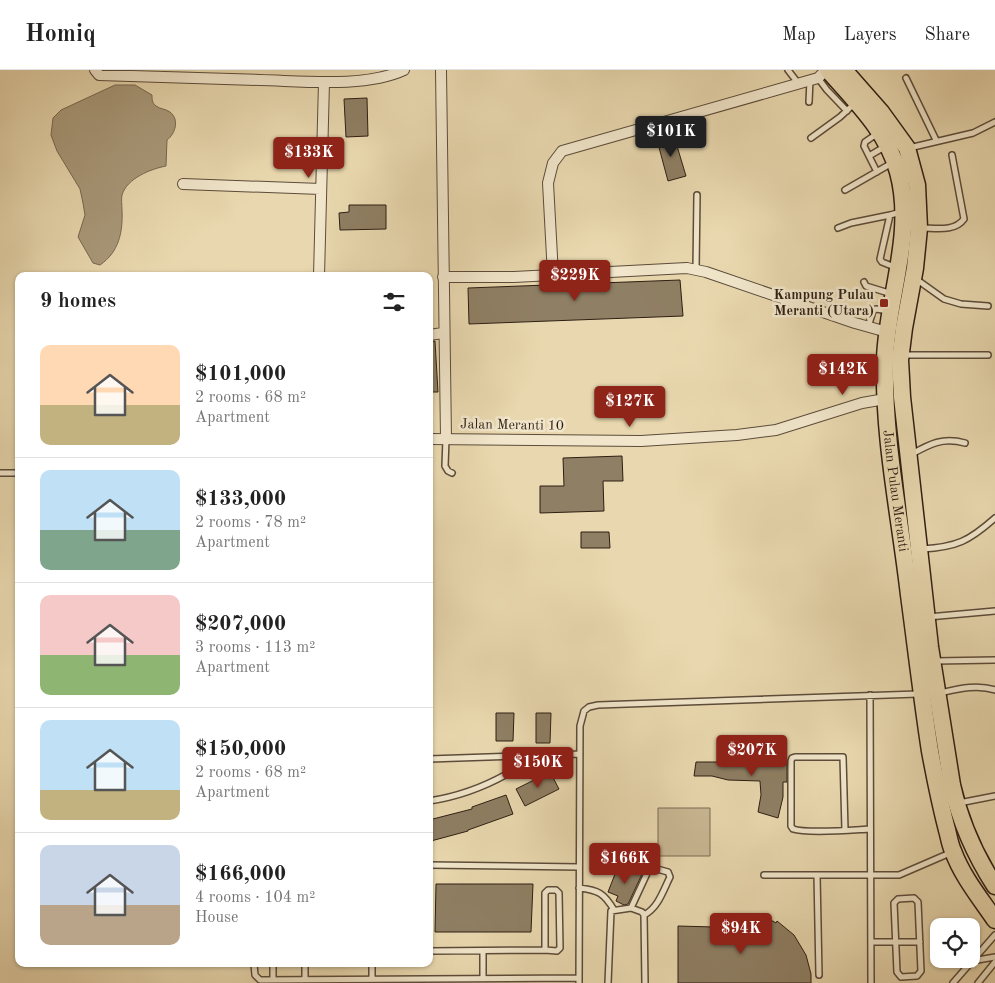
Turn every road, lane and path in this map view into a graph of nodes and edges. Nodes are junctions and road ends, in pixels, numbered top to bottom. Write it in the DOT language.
graph roads {
  1 [pos="95,70"];
  2 [pos="404,70"];
  3 [pos="441,70"];
  4 [pos="788,70"];
  5 [pos="844,70"];
  6 [pos="820,75"];
  7 [pos="906,78"];
  8 [pos="324,82"];
  9 [pos="799,84"];
  10 [pos="809,102"];
  11 [pos="851,106"];
  12 [pos="995,123"];
  13 [pos="811,138"];
  14 [pos="884,138"];
  15 [pos="936,140"];
  16 [pos="907,148"];
  17 [pos="952,155"];
  18 [pos="869,156"];
  19 [pos="895,161"];
  20 [pos="877,172"];
  21 [pos="183,184"];
  22 [pos="321,189"];
  23 [pos="845,190"];
  24 [pos="697,195"];
  25 [pos="897,213"];
  26 [pos="838,228"];
  27 [pos="919,228"];
  28 [pos="696,269"];
  29 [pos="319,272"];
  30 [pos="552,275"];
  31 [pos="443,277"];
  32 [pos="913,277"];
  33 [pos="864,282"];
  34 [pos="892,294"];
  35 [pos="988,306"];
  36 [pos="890,311"];
  37 [pos="868,327"];
  38 [pos="887,332"];
  39 [pos="443,333"];
  40 [pos="433,334"];
  41 [pos="901,355"];
  42 [pos="988,355"];
  43 [pos="885,398"];
  44 [pos="904,421"];
  45 [pos="887,422"];
  46 [pos="446,438"];
  47 [pos="433,439"];
  48 [pos="965,443"];
  49 [pos="908,456"];
  50 [pos="0,473"];
  51 [pos="15,473"];
  52 [pos="452,473"];
  53 [pos="995,518"];
  54 [pos="919,549"];
  55 [pos="995,611"];
  56 [pos="927,617"];
  57 [pos="995,660"];
  58 [pos="932,662"];
  59 [pos="995,690"];
  60 [pos="929,694"];
  61 [pos="870,695"];
  62 [pos="580,754"];
  63 [pos="523,756"];
  64 [pos="433,759"];
  65 [pos="995,796"];
  66 [pos="433,800"];
  67 [pos="956,804"];
  68 [pos="870,829"];
  69 [pos="845,830"];
  70 [pos="953,852"];
  71 [pos="433,865"];
  72 [pos="579,867"];
  73 [pos="871,874"];
  74 [pos="817,875"];
  75 [pos="764,876"];
  76 [pos="995,886"];
  77 [pos="579,888"];
  78 [pos="632,908"];
  79 [pos="614,910"];
  80 [pos="644,915"];
  81 [pos="995,920"];
  82 [pos="995,935"];
  83 [pos="871,942"];
  84 [pos="895,942"];
  85 [pos="920,942"];
  86 [pos="545,950"];
  87 [pos="433,951"];
  88 [pos="483,951"];
  89 [pos="980,952"];
  90 [pos="995,957"];
  91 [pos="980,960"];
  92 [pos="995,962"];
  93 [pos="254,967"];
  94 [pos="272,967"];
  95 [pos="305,967"];
  96 [pos="372,967"];
  97 [pos="966,968"];
  98 [pos="819,975"];
  99 [pos="483,978"];
  100 [pos="305,979"];
  101 [pos="372,979"];
  102 [pos="272,980"];
  103 [pos="579,980"];
  104 [pos="608,983"];
  105 [pos="644,983"];
  106 [pos="871,983"];
  107 [pos="953,983"];
  108 [pos="978,983"];
  1 -- 8 [label="street"];
  2 -- 8 [label="street"];
  3 -- 31 [label="street"];
  4 -- 9 [label="lane"];
  5 -- 16 [label="main road, Jalan Pulau Meranti"];
  6 -- 9 [label="street"];
  6 -- 10 [label="lane"];
  6 -- 11 [label="main road, Jalan Pulau Meranti"];
  7 -- 15 [label="lane"];
  8 -- 22 [label="street"];
  9 -- 30 [label="street"];
  11 -- 13 [label="lane"];
  11 -- 14 [label="main road, Jalan Pulau Meranti"];
  12 -- 15 [label="lane"];
  14 -- 18 [label="lane"];
  14 -- 18 [label="lane"];
  14 -- 19 [label="main road, Jalan Pulau Meranti"];
  15 -- 16 [label="lane"];
  16 -- 27 [label="main road, Jalan Pulau Meranti"];
  17 -- 27 [label="lane"];
  18 -- 20 [label="lane"];
  19 -- 20 [label="lane"];
  19 -- 25 [label="main road, Jalan Pulau Meranti"];
  20 -- 23 [label="lane"];
  21 -- 22 [label="street"];
  22 -- 29 [label="street"];
  24 -- 28 [label="lane"];
  25 -- 26 [label="lane"];
  25 -- 34 [label="main road, Jalan Pulau Meranti"];
  27 -- 32 [label="main road, Jalan Pulau Meranti"];
  28 -- 30 [label="street"];
  28 -- 37 [label="street"];
  30 -- 31 [label="street"];
  31 -- 39 [label="street"];
  32 -- 35 [label="lane"];
  32 -- 41 [label="main road, Jalan Pulau Meranti"];
  33 -- 34 [label="lane"];
  34 -- 36 [label="main road, Jalan Pulau Meranti"];
  36 -- 37 [label="lane"];
  36 -- 38 [label="main road, Jalan Pulau Meranti"];
  37 -- 38 [label="street"];
  38 -- 43 [label="main road, Jalan Pulau Meranti"];
  39 -- 40 [label="street"];
  39 -- 46 [label="street"];
  41 -- 42 [label="lane"];
  41 -- 44 [label="main road, Jalan Pulau Meranti"];
  43 -- 45 [label="main road, Jalan Pulau Meranti"];
  43 -- 46 [label="street, Jalan Meranti 10"];
  44 -- 45 [label="main road"];
  44 -- 49 [label="main road, Jalan Pulau Meranti"];
  45 -- 60 [label="main road, Jalan Pulau Meranti"];
  46 -- 47 [label="street, Jalan Meranti 10"];
  46 -- 52 [label="lane"];
  48 -- 49 [label="lane"];
  49 -- 54 [label="main road, Jalan Pulau Meranti"];
  50 -- 51 [label="lane"];
  53 -- 54 [label="lane"];
  54 -- 56 [label="main road, Jalan Pulau Meranti"];
  55 -- 56 [label="lane"];
  56 -- 58 [label="main road, Jalan Pulau Meranti"];
  57 -- 58 [label="lane"];
  58 -- 60 [label="main road, Jalan Pulau Meranti"];
  59 -- 60 [label="lane"];
  60 -- 61 [label="lane"];
  60 -- 67 [label="main road, Jalan Pulau Meranti"];
  60 -- 70 [label="main road, Jalan Pulau Meranti"];
  61 -- 62 [label="lane"];
  61 -- 68 [label="lane"];
  62 -- 63 [label="lane"];
  62 -- 72 [label="lane"];
  63 -- 64 [label="lane"];
  63 -- 66 [label="lane"];
  65 -- 67 [label="lane"];
  67 -- 76 [label="main road, Jalan Pulau Meranti"];
  68 -- 69 [label="lane"];
  68 -- 73 [label="lane"];
  69 -- 69 [label="lane"];
  70 -- 73 [label="lane"];
  70 -- 81 [label="main road, Jalan Pulau Meranti"];
  71 -- 72 [label="lane"];
  72 -- 77 [label="lane"];
  73 -- 74 [label="lane"];
  73 -- 83 [label="lane"];
  74 -- 75 [label="lane"];
  74 -- 98 [label="lane"];
  77 -- 79 [label="lane"];
  77 -- 103 [label="lane"];
  78 -- 79 [label="lane"];
  78 -- 80 [label="lane"];
  78 -- 80 [label="lane"];
  79 -- 104 [label="lane"];
  80 -- 105 [label="lane"];
  82 -- 89 [label="lane"];
  83 -- 84 [label="lane"];
  83 -- 106 [label="lane"];
  84 -- 85 [label="lane"];
  84 -- 85 [label="lane"];
  84 -- 85 [label="lane"];
  86 -- 86 [label="lane"];
  86 -- 88 [label="lane"];
  87 -- 88 [label="lane"];
  88 -- 99 [label="lane"];
  90 -- 91 [label="lane"];
  92 -- 108 [label="lane"];
  93 -- 102 [label="lane"];
  94 -- 102 [label="lane"];
  95 -- 100 [label="lane"];
  96 -- 101 [label="lane"];
  97 -- 107 [label="lane"];
  99 -- 101 [label="lane"];
  99 -- 103 [label="lane"];
  100 -- 101 [label="lane"];
  100 -- 102 [label="lane"];
}
